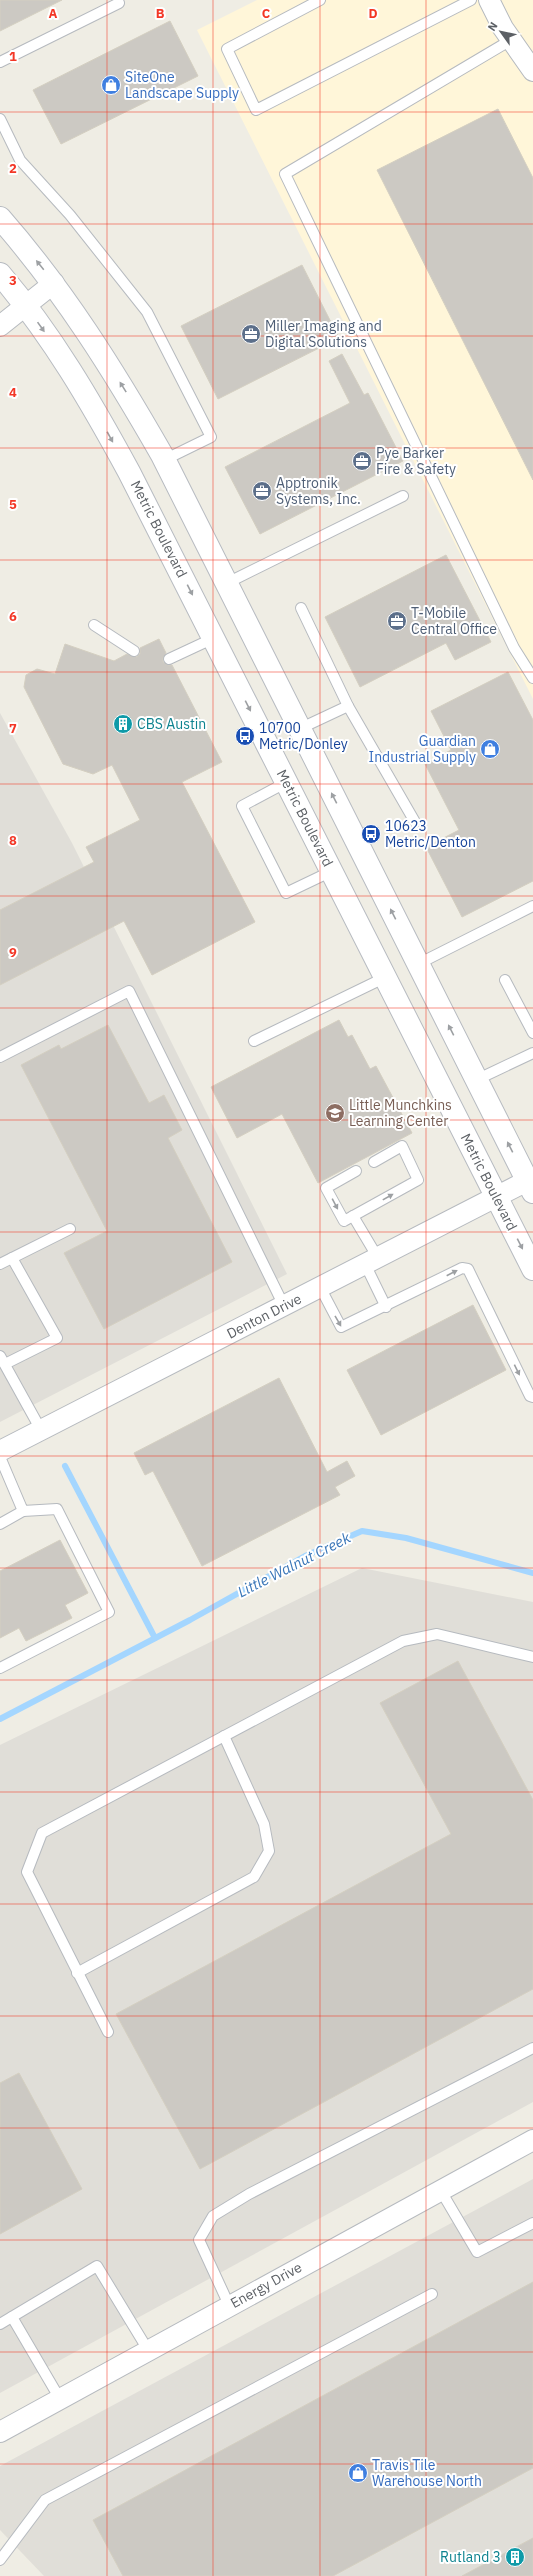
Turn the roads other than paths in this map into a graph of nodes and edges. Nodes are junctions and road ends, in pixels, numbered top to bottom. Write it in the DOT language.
graph roads {
  1 [pos="320,0"];
  2 [pos="471,0"];
  3 [pos="489,0"];
  4 [pos="119,3"];
  5 [pos="511,40"];
  6 [pos="0,62"];
  7 [pos="533,71"];
  8 [pos="0,119"];
  9 [pos="0,218"];
  10 [pos="0,274"];
  11 [pos="54,283"];
  12 [pos="25,304"];
  13 [pos="0,326"];
  14 [pos="164,460"];
  15 [pos="403,496"];
  16 [pos="225,584"];
  17 [pos="301,608"];
  18 [pos="94,625"];
  19 [pos="214,638"];
  20 [pos="134,651"];
  21 [pos="169,659"];
  22 [pos="533,678"];
  23 [pos="348,706"];
  24 [pos="299,729"];
  25 [pos="287,782"];
  26 [pos="415,822"];
  27 [pos="332,871"];
  28 [pos="533,906"];
  29 [pos="418,964"];
  30 [pos="386,977"];
  31 [pos="505,980"];
  32 [pos="533,1033"];
  33 [pos="254,1041"];
  34 [pos="533,1053"];
  35 [pos="0,1057"];
  36 [pos="476,1080"];
  37 [pos="374,1162"];
  38 [pos="356,1171"];
  39 [pos="530,1187"];
  40 [pos="496,1197"];
  41 [pos="354,1216"];
  42 [pos="70,1229"];
  43 [pos="12,1258"];
  44 [pos="371,1261"];
  45 [pos="0,1264"];
  46 [pos="533,1269"];
  47 [pos="320,1287"];
  48 [pos="284,1306"];
  49 [pos="386,1307"];
  50 [pos="2,1360"];
  51 [pos="533,1397"];
  52 [pos="41,1430"];
  53 [pos="0,1451"];
  54 [pos="0,1457"];
  55 [pos="23,1511"];
  56 [pos="0,1524"];
  57 [pos="533,1657"];
  58 [pos="0,1668"];
  59 [pos="224,1736"];
  60 [pos="77,1973"];
  61 [pos="108,2032"];
  62 [pos="533,2048"];
  63 [pos="533,2140"];
  64 [pos="440,2191"];
  65 [pos="533,2223"];
  66 [pos="432,2294"];
  67 [pos="229,2305"];
  68 [pos="12,2317"];
  69 [pos="0,2324"];
  70 [pos="148,2350"];
  71 [pos="60,2399"];
  72 [pos="0,2432"];
  73 [pos="0,2560"];
  1 -- 2 [label="lane"];
  3 -- 5 [label="street"];
  4 -- 6 [label="lane"];
  5 -- 7 [label="street"];
  5 -- 22 [label="lane"];
  8 -- 14 [label="lane"];
  11 -- 9 [label="main road, one-way"];
  10 -- 12 [label="main road, Metric Boulevard"];
  11 -- 12 [label="street"];
  14 -- 11 [label="main road, one-way"];
  12 -- 13 [label="street"];
  12 -- 19 [label="main road, Metric Boulevard, one-way"];
  14 -- 16 [label="main road"];
  15 -- 16 [label="lane"];
  16 -- 24 [label="main road"];
  17 -- 23 [label="lane"];
  18 -- 20 [label="lane"];
  19 -- 21 [label="lane"];
  19 -- 25 [label="main road, Metric Boulevard, one-way"];
  23 -- 24 [label="lane"];
  23 -- 26 [label="lane"];
  29 -- 24 [label="main road, one-way"];
  25 -- 27 [label="main road, Metric Boulevard"];
  25 -- 27 [label="lane"];
  27 -- 30 [label="main road, Metric Boulevard"];
  28 -- 29 [label="lane"];
  36 -- 29 [label="main road, one-way"];
  30 -- 33 [label="lane"];
  30 -- 40 [label="main road, Metric Boulevard"];
  31 -- 32 [label="lane"];
  34 -- 36 [label="lane"];
  35 -- 48 [label="lane"];
  39 -- 36 [label="main road, one-way"];
  41 -- 37 [label="lane, one-way"];
  38 -- 41 [label="lane, one-way"];
  39 -- 40 [label="street, Denton Drive"];
  40 -- 44 [label="street, Denton Drive"];
  40 -- 46 [label="main road, Metric Boulevard, one-way"];
  41 -- 44 [label="lane"];
  42 -- 43 [label="lane"];
  43 -- 45 [label="lane"];
  43 -- 50 [label="lane"];
  44 -- 47 [label="street, Denton Drive"];
  44 -- 49 [label="lane"];
  47 -- 48 [label="street, Denton Drive"];
  47 -- 49 [label="lane, one-way"];
  48 -- 52 [label="street, Denton Drive"];
  49 -- 51 [label="lane, one-way"];
  50 -- 52 [label="lane"];
  52 -- 53 [label="street, Denton Drive"];
  54 -- 55 [label="lane"];
  55 -- 56 [label="lane"];
  55 -- 58 [label="lane"];
  57 -- 59 [label="lane"];
  59 -- 60 [label="lane"];
  59 -- 60 [label="lane"];
  60 -- 61 [label="lane"];
  62 -- 67 [label="lane"];
  63 -- 64 [label="street, Energy Drive"];
  64 -- 65 [label="lane"];
  64 -- 67 [label="street, Energy Drive"];
  66 -- 73 [label="lane"];
  67 -- 70 [label="street, Energy Drive"];
  68 -- 69 [label="lane"];
  68 -- 70 [label="lane"];
  68 -- 71 [label="lane"];
  70 -- 71 [label="street, Energy Drive"];
  71 -- 72 [label="street, Energy Drive"];
}
